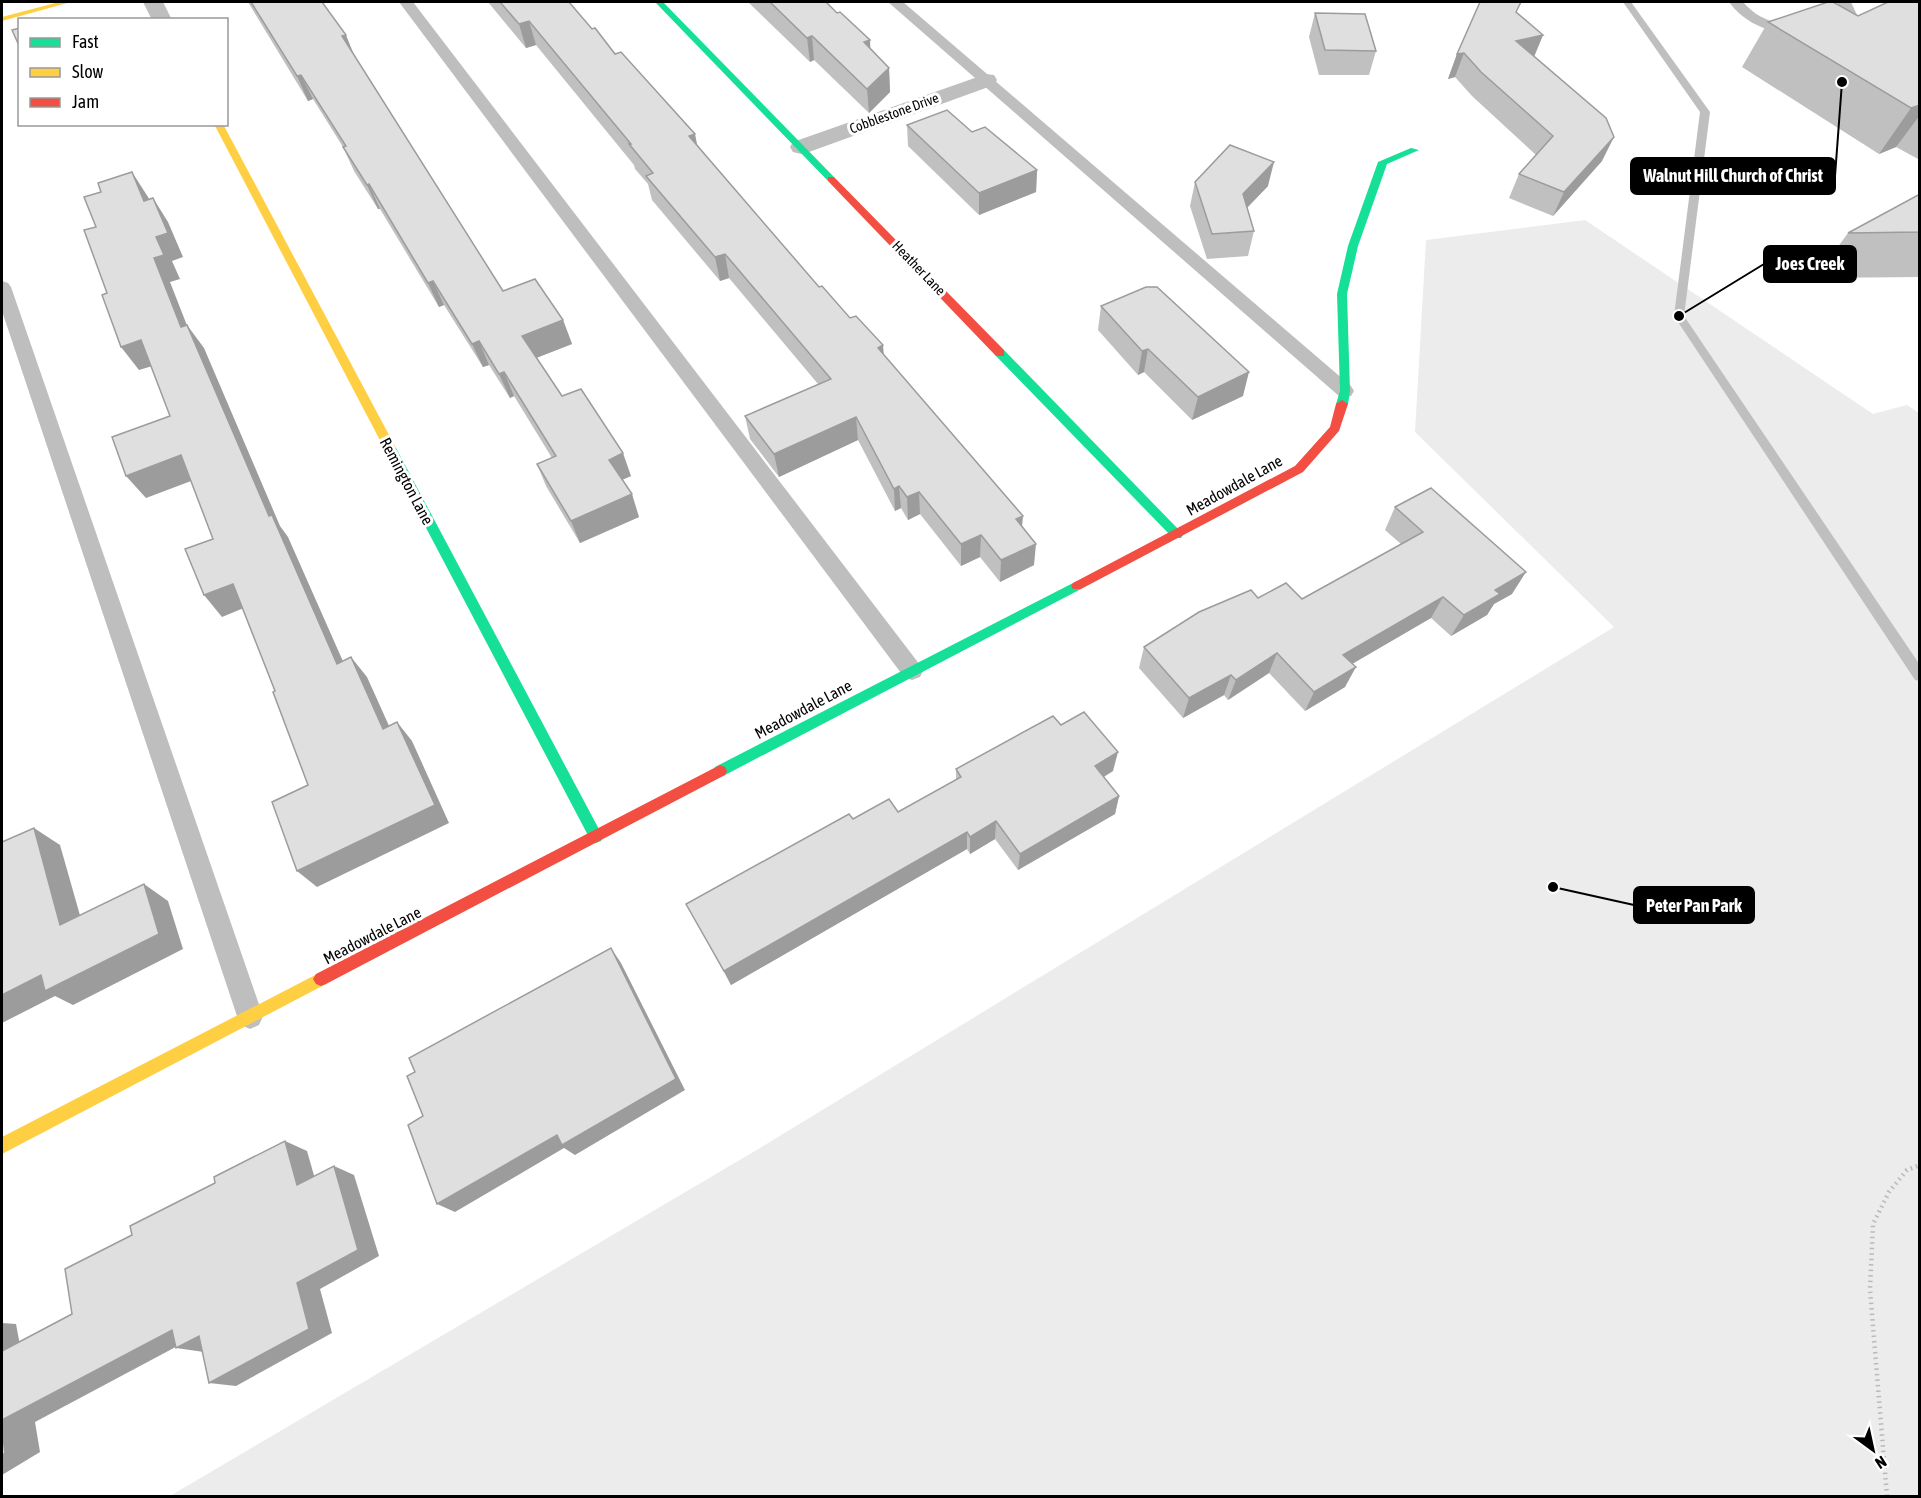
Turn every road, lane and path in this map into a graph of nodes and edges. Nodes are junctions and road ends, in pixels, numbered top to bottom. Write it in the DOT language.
graph roads {
  1 [pos="67,2"];
  2 [pos="153,2"];
  3 [pos="406,2"];
  4 [pos="659,2"];
  5 [pos="895,2"];
  6 [pos="1736,2"];
  7 [pos="1844,2"];
  8 [pos="161,18"];
  9 [pos="2,19"];
  10 [pos="986,80"];
  11 [pos="219,126"];
  12 [pos="801,147"];
  13 [pos="1414,150"];
  14 [pos="2,287"];
  15 [pos="1345,391"];
  16 [pos="1177,535"];
  17 [pos="912,671"];
  18 [pos="597,837"];
  19 [pos="250,1016"];
  20 [pos="2,1146"];
  21 [pos="1920,1165"];
  22 [pos="1887,1497"];
  1 -- 9 [label="street"];
  2 -- 8 [label="street"];
  3 -- 17 [label="lane"];
  4 -- 12 [label="street, Heather Lane"];
  5 -- 10 [label="lane"];
  6 -- 7 [label="lane"];
  10 -- 12 [label="street, Cobblestone Drive"];
  10 -- 15 [label="lane"];
  11 -- 18 [label="street, Remington Lane"];
  12 -- 16 [label="street, Heather Lane"];
  13 -- 15 [label="street, Meadowdale Lane"];
  14 -- 19 [label="lane"];
  15 -- 16 [label="street, Meadowdale Lane"];
  16 -- 17 [label="street, Meadowdale Lane"];
  17 -- 18 [label="street, Meadowdale Lane"];
  18 -- 19 [label="street, Meadowdale Lane"];
  19 -- 20 [label="street, Meadowdale Lane"];
  21 -- 22 [label="path"];
}
